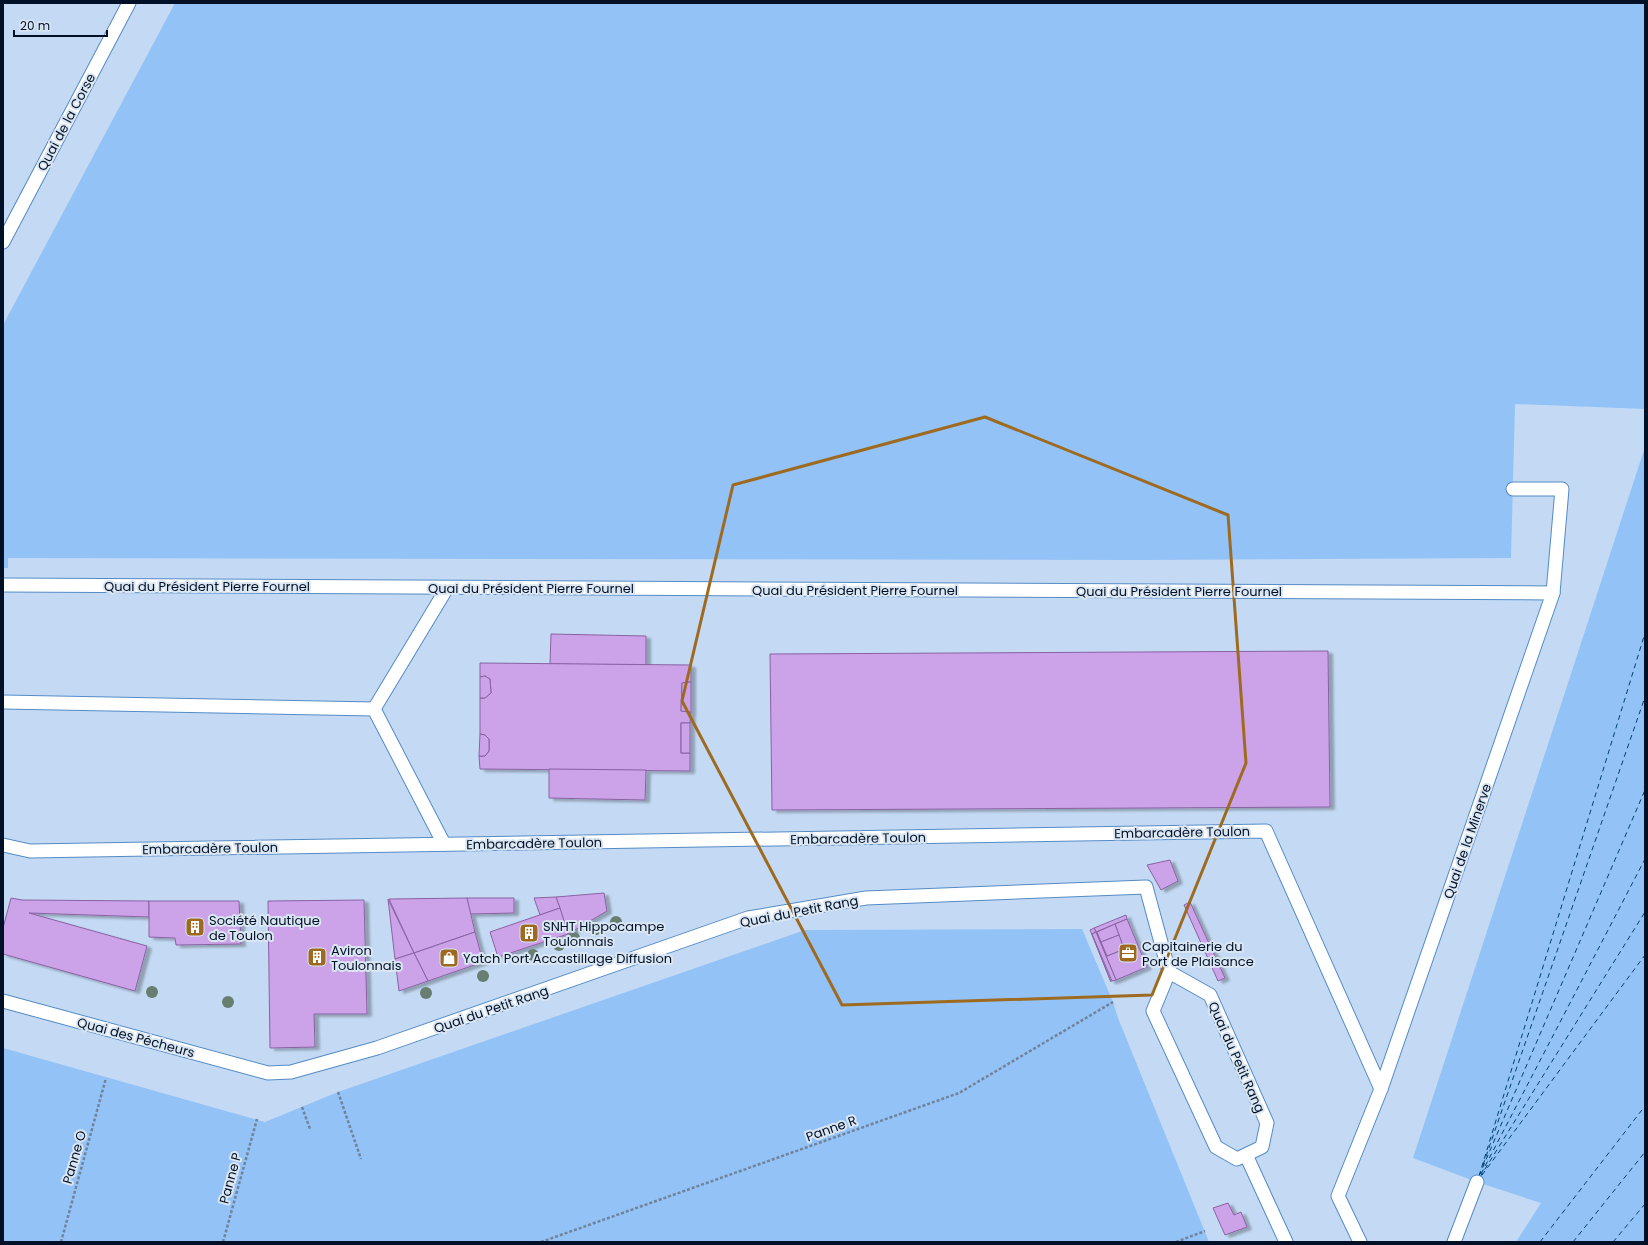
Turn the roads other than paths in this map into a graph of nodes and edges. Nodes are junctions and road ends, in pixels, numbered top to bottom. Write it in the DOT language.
graph roads {
  1 [pos="130,3"];
  2 [pos="3,242"];
  3 [pos="1513,489"];
  4 [pos="3,585"];
  5 [pos="447,588"];
  6 [pos="1554,593"];
  7 [pos="3,702"];
  8 [pos="374,709"];
  9 [pos="444,844"];
  10 [pos="3,845"];
  11 [pos="1169,972"];
  12 [pos="3,1001"];
  13 [pos="268,1073"];
  14 [pos="1381,1089"];
  15 [pos="1246,1154"];
  16 [pos="1477,1182"];
  17 [pos="1286,1242"];
  18 [pos="1360,1242"];
  19 [pos="1454,1242"];
  1 -- 2 [label="lane, Quai de la Corse"];
  3 -- 6 [label="lane"];
  4 -- 5 [label="lane, Quai du Président Pierre Fournel"];
  5 -- 6 [label="lane, Quai du Président Pierre Fournel"];
  5 -- 8 [label="lane"];
  6 -- 14 [label="lane, Quai de la Minerve"];
  7 -- 8 [label="lane"];
  8 -- 9 [label="lane"];
  9 -- 10 [label="lane, Embarcadère Toulon"];
  9 -- 14 [label="lane, Embarcadère Toulon"];
  11 -- 13 [label="lane, Quai du Petit Rang"];
  11 -- 15 [label="lane"];
  11 -- 15 [label="lane, Quai du Petit Rang"];
  12 -- 13 [label="lane, Quai des Pécheurs"];
  14 -- 18 [label="lane"];
  15 -- 17 [label="lane"];
  16 -- 19 [label="lane"];
}
